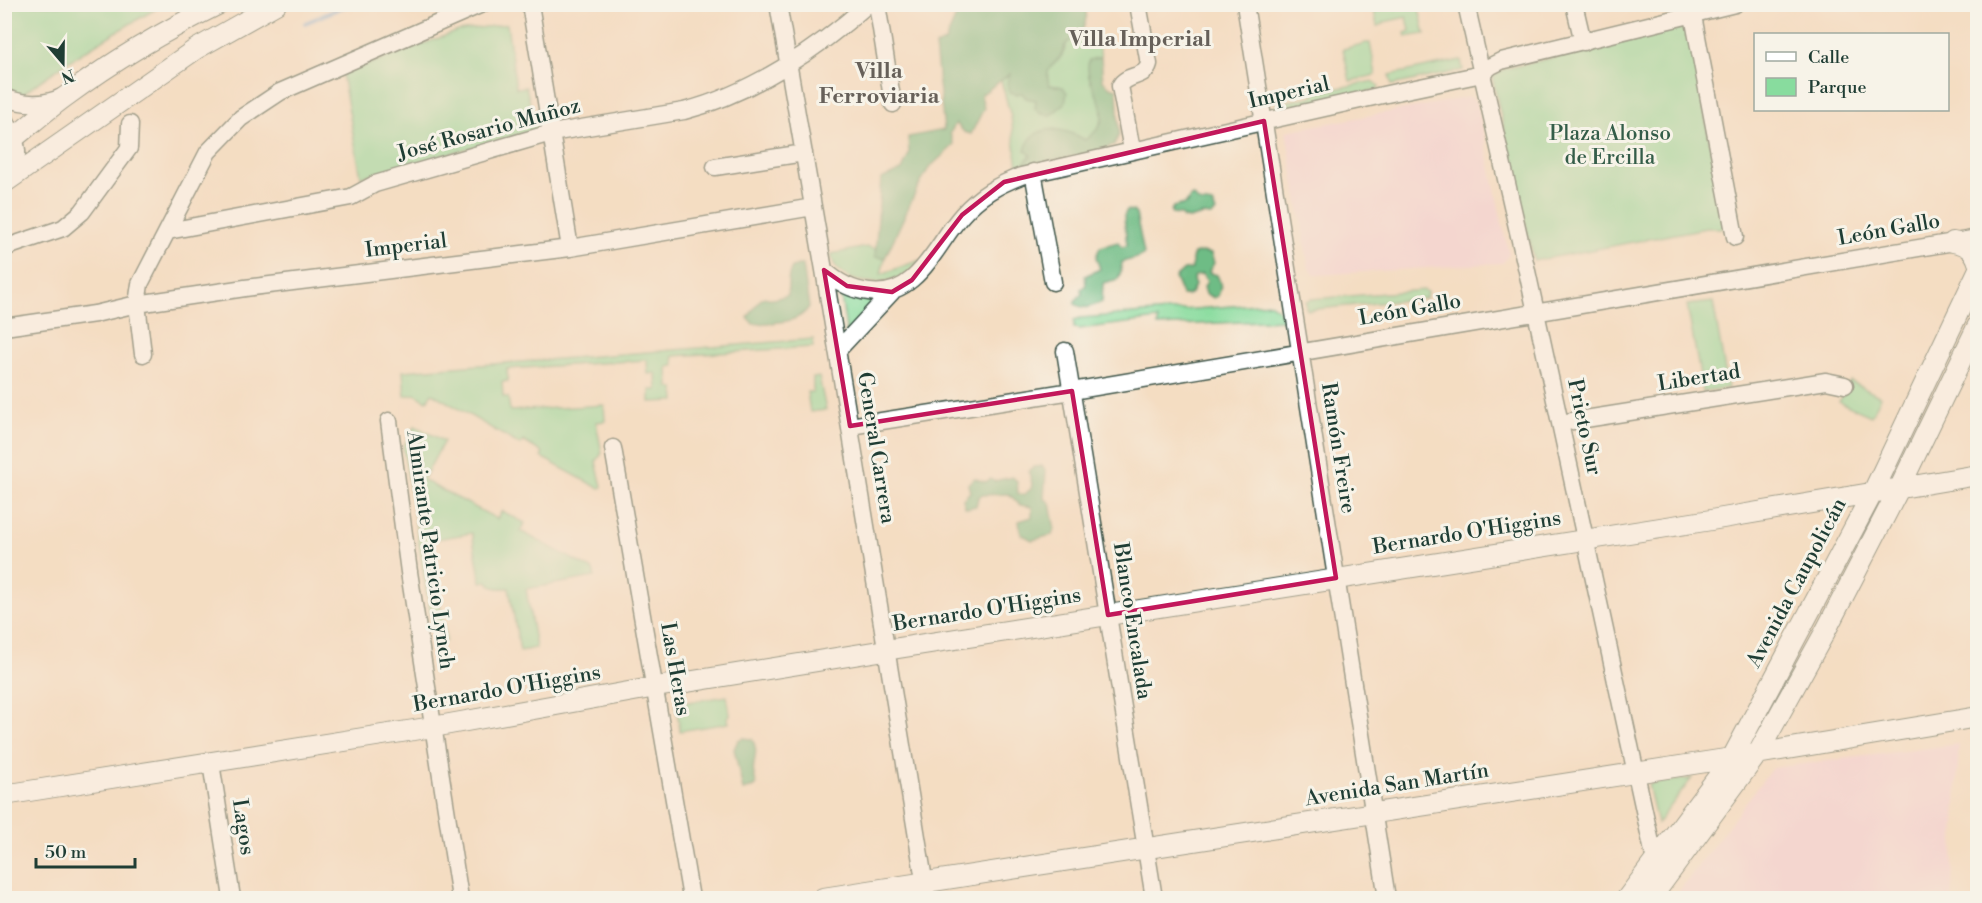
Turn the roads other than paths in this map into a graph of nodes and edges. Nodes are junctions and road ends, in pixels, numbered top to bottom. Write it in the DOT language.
graph roads {
  1 [pos="219,4"];
  2 [pos="276,4"];
  3 [pos="482,4"];
  4 [pos="530,4"];
  5 [pos="778,4"];
  6 [pos="868,4"];
  7 [pos="878,4"];
  8 [pos="1138,4"];
  9 [pos="1245,4"];
  10 [pos="1466,4"];
  11 [pos="1575,4"];
  12 [pos="1735,4"];
  13 [pos="1692,10"];
  14 [pos="1583,42"];
  15 [pos="788,63"];
  16 [pos="1482,74"];
  17 [pos="69,94"];
  18 [pos="4,97"];
  19 [pos="893,104"];
  20 [pos="4,117"];
  21 [pos="1264,122"];
  22 [pos="130,124"];
  23 [pos="551,133"];
  24 [pos="10,142"];
  25 [pos="1132,150"];
  26 [pos="804,153"];
  27 [pos="715,167"];
  28 [pos="1033,172"];
  29 [pos="4,183"];
  30 [pos="813,207"];
  31 [pos="168,231"];
  32 [pos="1735,237"];
  33 [pos="1977,238"];
  34 [pos="1953,242"];
  35 [pos="4,248"];
  36 [pos="570,249"];
  37 [pos="1977,262"];
  38 [pos="824,270"];
  39 [pos="1977,271"];
  40 [pos="1053,282"];
  41 [pos="892,292"];
  42 [pos="137,304"];
  43 [pos="1536,312"];
  44 [pos="1977,325"];
  45 [pos="4,327"];
  46 [pos="837,351"];
  47 [pos="1065,351"];
  48 [pos="1300,351"];
  49 [pos="143,354"];
  50 [pos="1845,385"];
  51 [pos="1072,391"];
  52 [pos="389,421"];
  53 [pos="1560,423"];
  54 [pos="850,426"];
  55 [pos="613,448"];
  56 [pos="1977,475"];
  57 [pos="1900,487"];
  58 [pos="1873,492"];
  59 [pos="1585,539"];
  60 [pos="1336,578"];
  61 [pos="1108,615"];
  62 [pos="887,650"];
  63 [pos="656,687"];
  64 [pos="1977,717"];
  65 [pos="433,727"];
  66 [pos="1758,753"];
  67 [pos="1732,758"];
  68 [pos="211,763"];
  69 [pos="1636,773"];
  70 [pos="4,795"];
  71 [pos="1373,813"];
  72 [pos="1145,849"];
  73 [pos="1655,861"];
  74 [pos="926,891"];
  75 [pos="232,898"];
  76 [pos="460,898"];
  77 [pos="691,898"];
  78 [pos="823,898"];
  79 [pos="1154,898"];
  80 [pos="1387,898"];
  81 [pos="1627,898"];
  82 [pos="1651,898"];
  1 -- 17 [label="main road"];
  2 -- 29 [label="main road"];
  3 -- 31 [label="street"];
  4 -- 23 [label="street"];
  5 -- 15 [label="street, General Carrera"];
  6 -- 15 [label="street, José Rosario Muñoz"];
  7 -- 19 [label="street"];
  8 -- 25 [label="street"];
  9 -- 21 [label="street, Ramón Freire"];
  10 -- 16 [label="street, Prieto Sur"];
  11 -- 14 [label="street"];
  12 -- 13 [label="street, Imperial"];
  13 -- 14 [label="street, Imperial"];
  13 -- 32 [label="street"];
  14 -- 16 [label="street, Imperial"];
  15 -- 23 [label="street, José Rosario Muñoz"];
  15 -- 26 [label="street, General Carrera"];
  16 -- 21 [label="street, Imperial"];
  16 -- 43 [label="street, Prieto Sur"];
  17 -- 18 [label="street"];
  17 -- 24 [label="main road"];
  20 -- 24 [label="street"];
  21 -- 25 [label="street, Imperial"];
  21 -- 48 [label="street, Ramón Freire"];
  22 -- 35 [label="street"];
  23 -- 31 [label="street, José Rosario Muñoz"];
  23 -- 36 [label="street"];
  24 -- 29 [label="street"];
  25 -- 28 [label="street, Imperial"];
  26 -- 27 [label="street"];
  26 -- 30 [label="street, General Carrera"];
  28 -- 40 [label="street"];
  28 -- 41 [label="street, Imperial"];
  30 -- 36 [label="street, Imperial"];
  30 -- 38 [label="street, General Carrera"];
  31 -- 42 [label="street"];
  33 -- 34 [label="street, León Gallo"];
  34 -- 37 [label="main road"];
  34 -- 43 [label="street, León Gallo"];
  36 -- 42 [label="street, Imperial"];
  38 -- 41 [label="street"];
  38 -- 46 [label="street, General Carrera"];
  39 -- 58 [label="main road, Avenida Caupolicán"];
  41 -- 46 [label="street, Imperial"];
  42 -- 45 [label="street, Imperial"];
  42 -- 49 [label="street"];
  43 -- 48 [label="street, León Gallo"];
  43 -- 53 [label="street, Prieto Sur"];
  44 -- 57 [label="main road"];
  46 -- 54 [label="street, General Carrera"];
  47 -- 51 [label="street, Blanco Encalada"];
  48 -- 51 [label="street, León Gallo"];
  48 -- 60 [label="street, Ramón Freire"];
  50 -- 53 [label="street, Libertad"];
  51 -- 54 [label="street, León Gallo"];
  51 -- 61 [label="street, Blanco Encalada"];
  52 -- 65 [label="street, Almirante Patricio Lynch"];
  53 -- 59 [label="street, Prieto Sur"];
  54 -- 62 [label="street, General Carrera"];
  55 -- 63 [label="street, Las Heras"];
  56 -- 57 [label="main road, Bernardo O'Higgins"];
  57 -- 58 [label="main road, Bernardo O'Higgins"];
  57 -- 66 [label="main road"];
  58 -- 59 [label="main road, Bernardo O'Higgins"];
  58 -- 67 [label="main road, Avenida Caupolicán"];
  59 -- 60 [label="main road, Bernardo O'Higgins"];
  59 -- 69 [label="street, Prieto Sur"];
  60 -- 61 [label="main road, Bernardo O'Higgins"];
  60 -- 71 [label="street, Ramón Freire"];
  61 -- 62 [label="main road, Bernardo O'Higgins"];
  61 -- 72 [label="street, Blanco Encalada"];
  62 -- 63 [label="main road, Bernardo O'Higgins"];
  62 -- 74 [label="street, General Carrera"];
  63 -- 65 [label="main road, Bernardo O'Higgins"];
  63 -- 77 [label="street, Las Heras"];
  64 -- 66 [label="main road, Avenida San Martín"];
  65 -- 68 [label="main road, Bernardo O'Higgins"];
  65 -- 76 [label="street, Almirante Patricio Lynch"];
  66 -- 67 [label="main road, Avenida San Martín"];
  66 -- 82 [label="main road"];
  67 -- 69 [label="main road, Avenida San Martín"];
  67 -- 73 [label="main road, Avenida Caupolicán"];
  68 -- 70 [label="main road, Bernardo O'Higgins"];
  68 -- 75 [label="street, Lagos"];
  69 -- 71 [label="main road, Avenida San Martín"];
  69 -- 73 [label="street, Prieto Sur"];
  71 -- 72 [label="main road, Avenida San Martín"];
  71 -- 80 [label="street, Ramón Freire"];
  72 -- 74 [label="main road, Avenida San Martín"];
  72 -- 79 [label="street, Blanco Encalada"];
  73 -- 81 [label="main road, Avenida Caupolicán"];
  74 -- 78 [label="main road, Avenida San Martín"];
}
